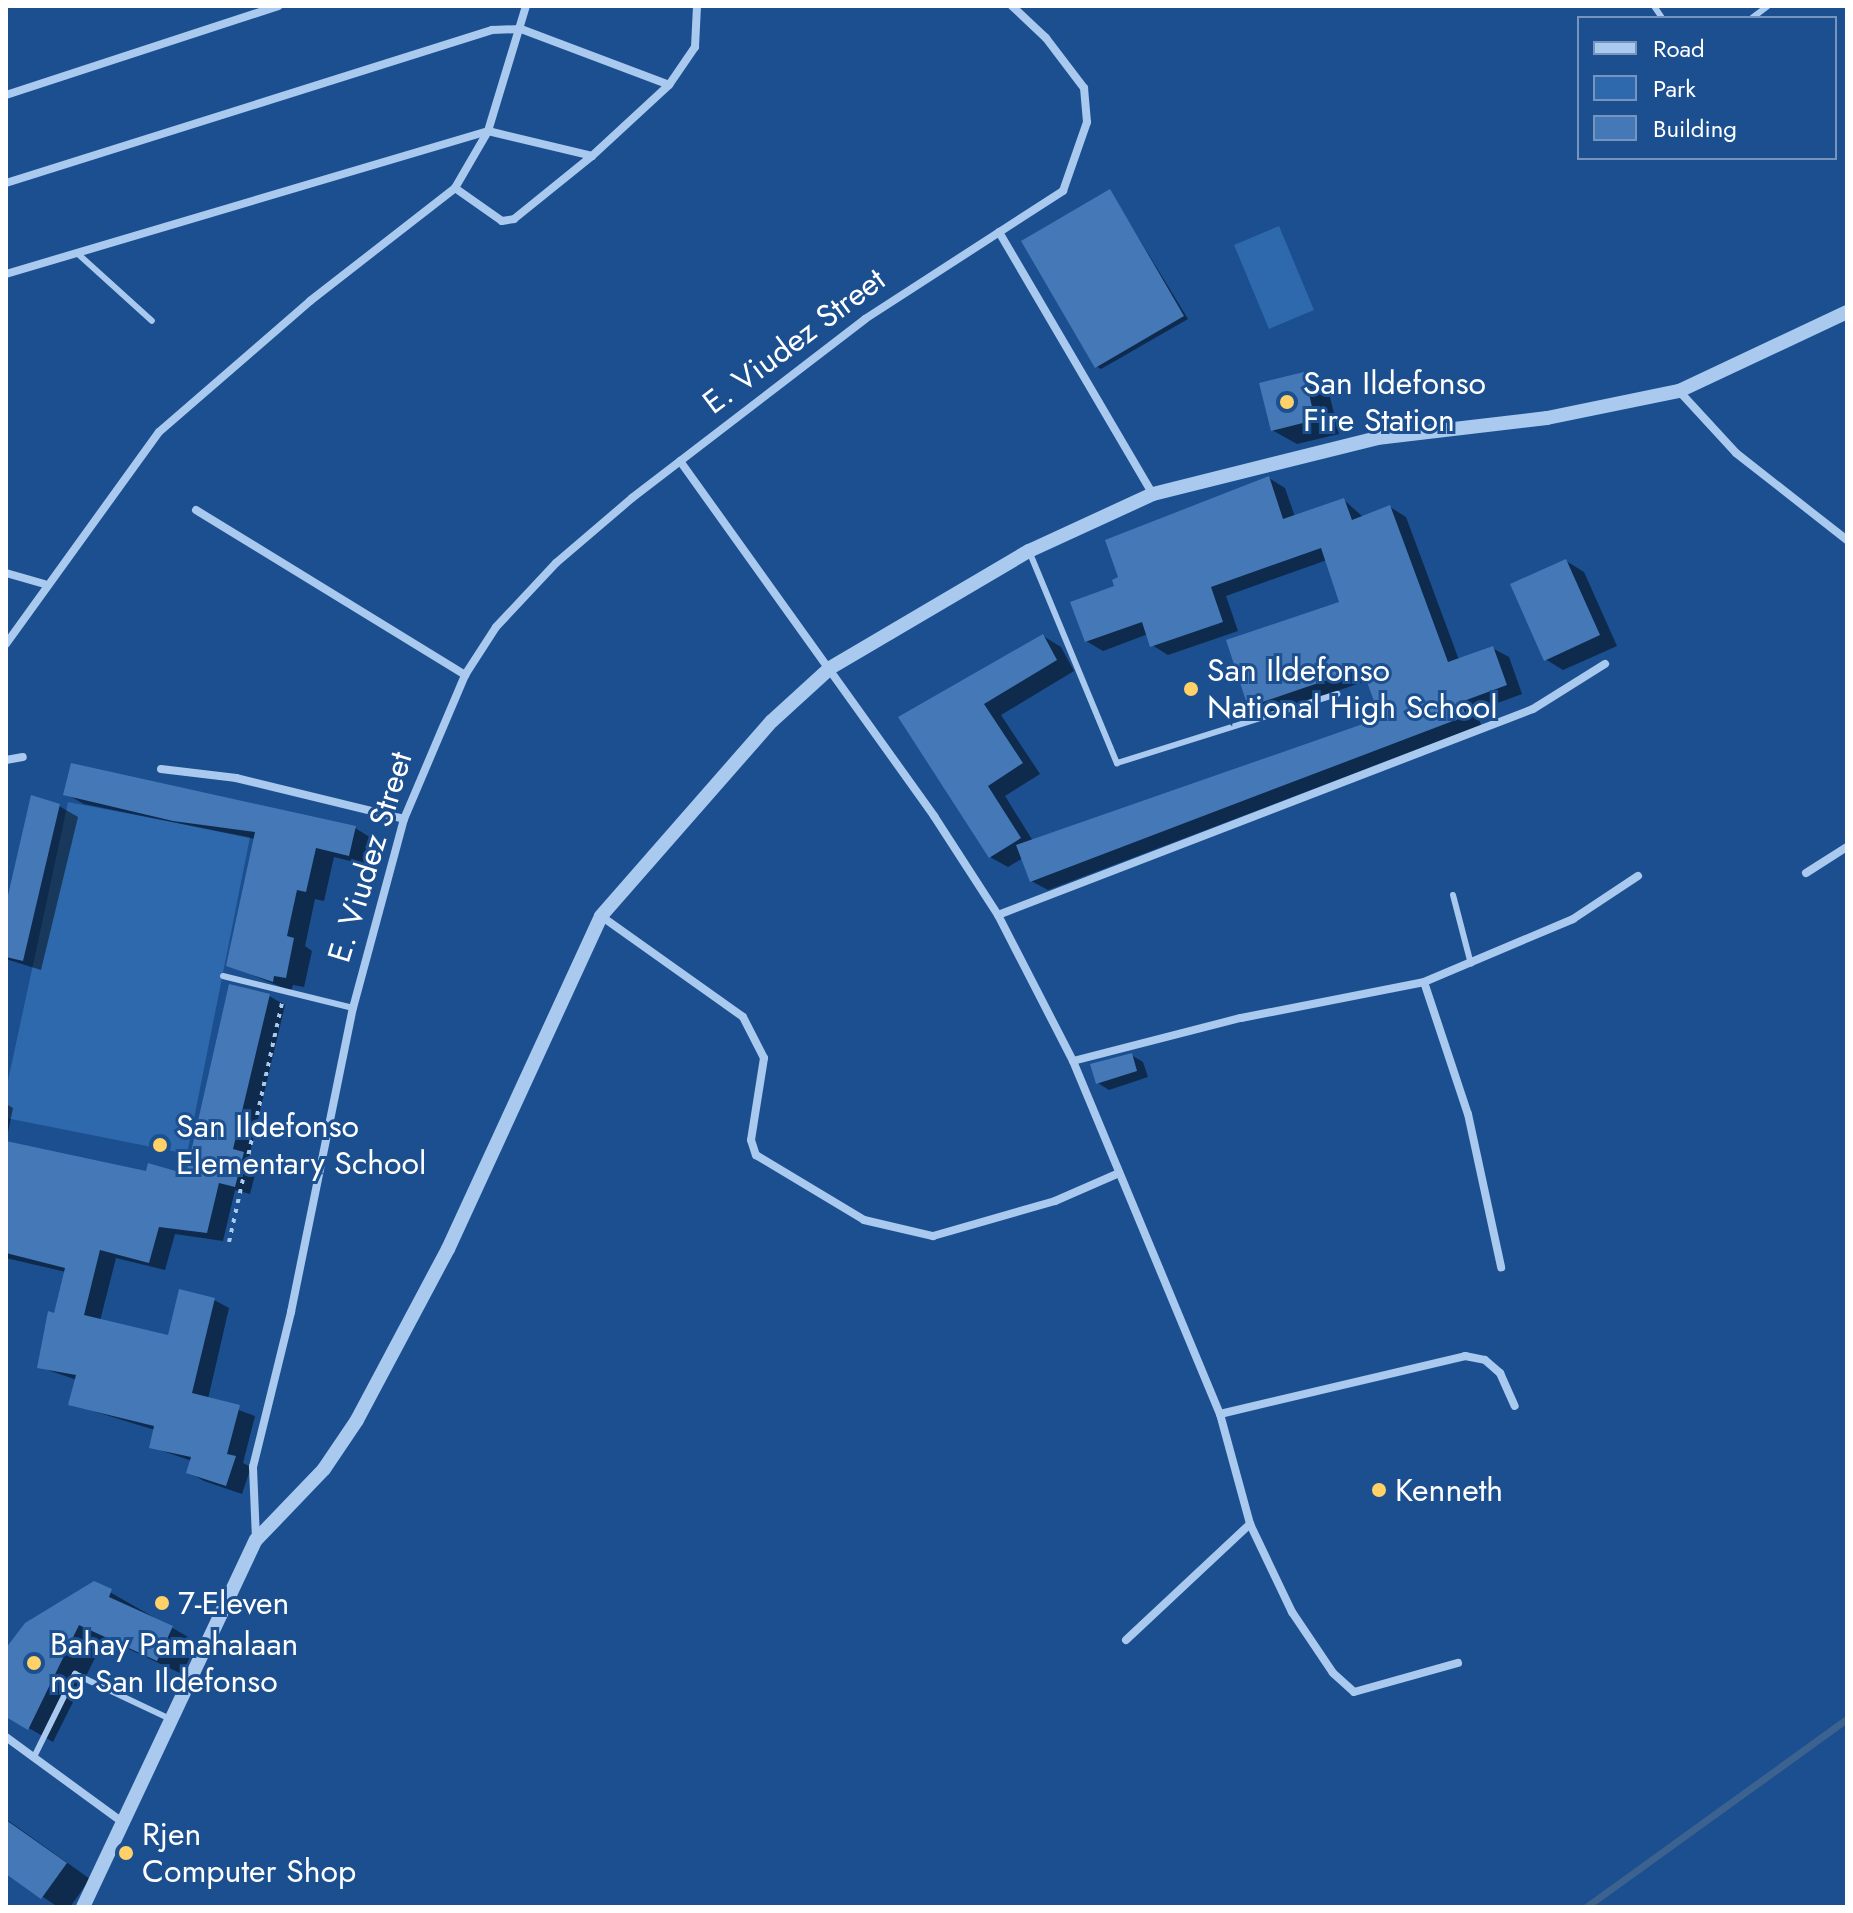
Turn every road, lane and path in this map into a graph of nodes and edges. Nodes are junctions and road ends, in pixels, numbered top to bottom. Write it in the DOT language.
graph roads {
  1 [pos="279,6"];
  2 [pos="526,6"];
  3 [pos="697,6"];
  4 [pos="1012,6"];
  5 [pos="521,29"];
  6 [pos="669,85"];
  7 [pos="6,95"];
  8 [pos="488,131"];
  9 [pos="592,156"];
  10 [pos="6,183"];
  11 [pos="455,188"];
  12 [pos="999,232"];
  13 [pos="77,253"];
  14 [pos="6,274"];
  15 [pos="1847,312"];
  16 [pos="152,321"];
  17 [pos="1679,391"];
  18 [pos="680,461"];
  19 [pos="1153,494"];
  20 [pos="196,510"];
  21 [pos="1847,540"];
  22 [pos="1029,551"];
  23 [pos="6,573"];
  24 [pos="44,584"];
  25 [pos="6,644"];
  26 [pos="1605,664"];
  27 [pos="830,668"];
  28 [pos="465,675"];
  29 [pos="1337,694"];
  30 [pos="23,757"];
  31 [pos="6,760"];
  32 [pos="161,769"];
  33 [pos="404,819"];
  34 [pos="1847,847"];
  35 [pos="1806,873"];
  36 [pos="1638,876"];
  37 [pos="1453,895"];
  38 [pos="998,915"];
  39 [pos="601,916"];
  40 [pos="1471,964"];
  41 [pos="223,976"];
  42 [pos="1424,982"];
  43 [pos="284,991"];
  44 [pos="353,1008"];
  45 [pos="1073,1061"];
  46 [pos="1119,1173"];
  47 [pos="229,1242"];
  48 [pos="1501,1267"];
  49 [pos="1515,1406"];
  50 [pos="1220,1414"];
  51 [pos="1250,1524"];
  52 [pos="256,1540"];
  53 [pos="1126,1640"];
  54 [pos="1458,1663"];
  55 [pos="174,1720"];
  56 [pos="6,1737"];
  57 [pos="34,1757"];
  58 [pos="125,1824"];
  59 [pos="83,1907"];
  1 -- 7 [label="street"];
  2 -- 5 [label="street"];
  3 -- 6 [label="street"];
  4 -- 12 [label="street, E. Viudez Street"];
  5 -- 6 [label="street"];
  5 -- 8 [label="street"];
  5 -- 10 [label="street"];
  6 -- 9 [label="street"];
  8 -- 9 [label="street"];
  8 -- 11 [label="street"];
  8 -- 13 [label="street"];
  9 -- 11 [label="street"];
  11 -- 24 [label="street"];
  12 -- 18 [label="street, E. Viudez Street"];
  12 -- 19 [label="street"];
  13 -- 14 [label="street"];
  13 -- 16 [label="lane"];
  15 -- 17 [label="street"];
  17 -- 19 [label="street"];
  17 -- 21 [label="street"];
  18 -- 27 [label="street"];
  18 -- 28 [label="street, E. Viudez Street"];
  19 -- 22 [label="street"];
  20 -- 28 [label="street"];
  22 -- 27 [label="street"];
  22 -- 29 [label="lane"];
  23 -- 24 [label="street"];
  24 -- 25 [label="street"];
  26 -- 38 [label="street"];
  27 -- 38 [label="street"];
  27 -- 39 [label="street"];
  28 -- 33 [label="street, E. Viudez Street"];
  30 -- 31 [label="street"];
  32 -- 33 [label="street"];
  33 -- 44 [label="street, E. Viudez Street"];
  34 -- 35 [label="street"];
  36 -- 40 [label="street"];
  37 -- 40 [label="lane"];
  38 -- 45 [label="street"];
  39 -- 46 [label="street"];
  39 -- 52 [label="street"];
  40 -- 42 [label="street"];
  41 -- 43 [label="lane"];
  42 -- 45 [label="street"];
  42 -- 48 [label="street"];
  43 -- 44 [label="lane"];
  43 -- 47 [label="path"];
  44 -- 52 [label="street, E. Viudez Street"];
  45 -- 46 [label="street"];
  46 -- 50 [label="street"];
  49 -- 50 [label="street"];
  50 -- 51 [label="street"];
  51 -- 53 [label="street"];
  51 -- 54 [label="street"];
  52 -- 55 [label="street, E. Viudez Street"];
  55 -- 57 [label="lane"];
  55 -- 58 [label="street, E. Viudez Street"];
  56 -- 57 [label="street"];
  57 -- 58 [label="street"];
  58 -- 59 [label="street, E. Viudez Street"];
}
